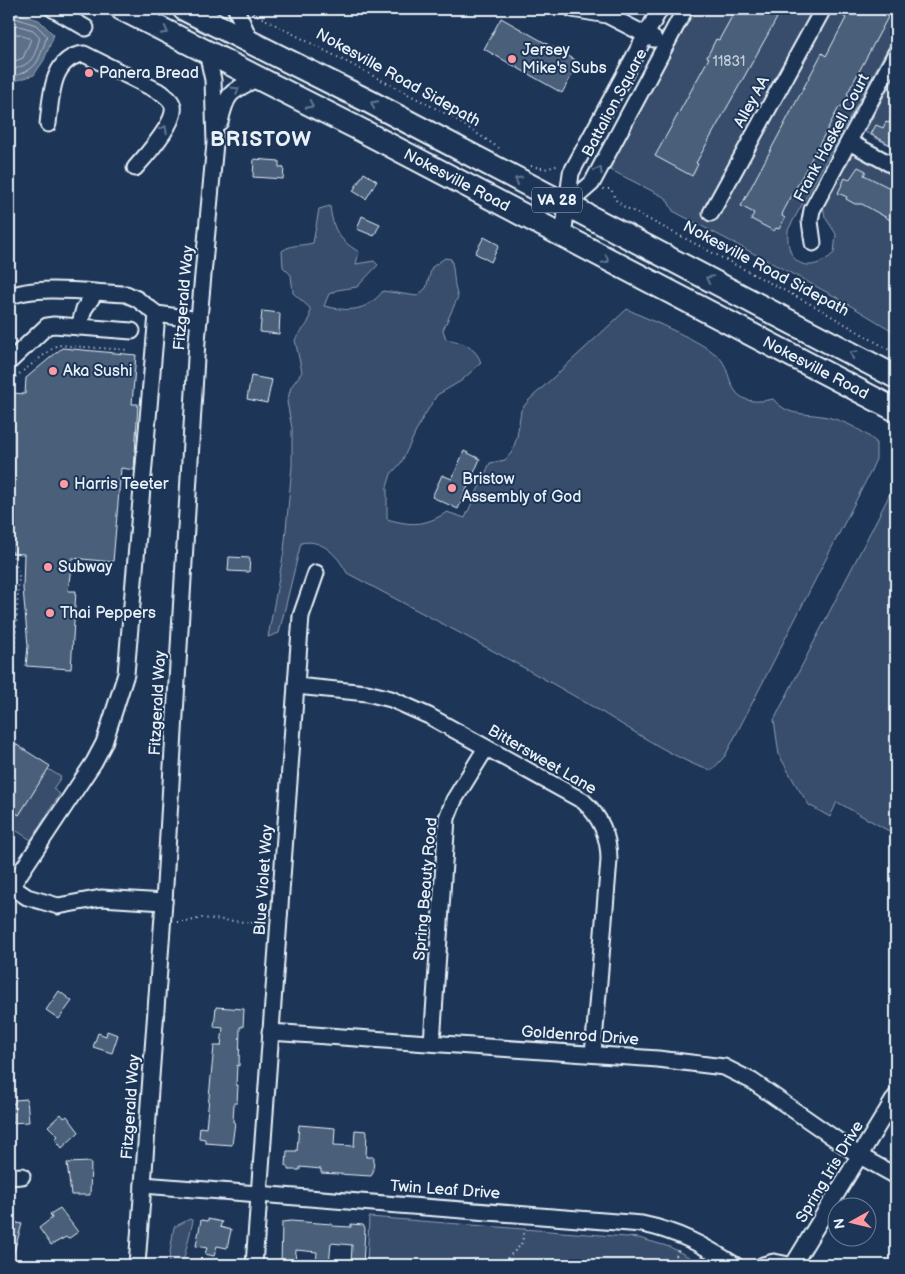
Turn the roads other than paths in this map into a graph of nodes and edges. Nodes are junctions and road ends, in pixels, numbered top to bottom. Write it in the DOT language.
graph roads {
  1 [pos="53,9"];
  2 [pos="122,9"];
  3 [pos="572,9"];
  4 [pos="660,9"];
  5 [pos="685,9"];
  6 [pos="823,9"];
  7 [pos="191,10"];
  8 [pos="242,10"];
  9 [pos="86,28"];
  10 [pos="646,34"];
  11 [pos="250,40"];
  12 [pos="665,46"];
  13 [pos="207,52"];
  14 [pos="896,53"];
  15 [pos="258,78"];
  16 [pos="48,124"];
  17 [pos="849,142"];
  18 [pos="215,143"];
  19 [pos="896,167"];
  20 [pos="135,168"];
  21 [pos="567,205"];
  22 [pos="711,213"];
  23 [pos="562,237"];
  24 [pos="813,243"];
  25 [pos="96,293"];
  26 [pos="9,297"];
  27 [pos="158,314"];
  28 [pos="199,320"];
  29 [pos="80,327"];
  30 [pos="132,331"];
  31 [pos="9,362"];
  32 [pos="896,377"];
  33 [pos="896,410"];
  34 [pos="316,572"];
  35 [pos="296,686"];
  36 [pos="486,748"];
  37 [pos="10,886"];
  38 [pos="163,909"];
  39 [pos="270,1032"];
  40 [pos="432,1043"];
  41 [pos="593,1054"];
  42 [pos="896,1096"];
  43 [pos="860,1156"];
  44 [pos="896,1176"];
  45 [pos="143,1185"];
  46 [pos="258,1194"];
  47 [pos="137,1265"];
  48 [pos="254,1265"];
  49 [pos="735,1265"];
  50 [pos="763,1265"];
  51 [pos="789,1265"];
  52 [pos="793,1265"];
  1 -- 9 [label="street"];
  2 -- 13 [label="highway, Nokesville Road / VA 28, one-way"];
  3 -- 10 [label="street"];
  4 -- 10 [label="street, Battalion Square"];
  5 -- 12 [label="street, Battalion Square"];
  6 -- 22 [label="street, Alley AA"];
  7 -- 11 [label="highway, Nokesville Road / VA 28"];
  8 -- 11 [label="street"];
  10 -- 12 [label="street"];
  10 -- 21 [label="street, Battalion Square"];
  21 -- 11 [label="highway, Nokesville Road / VA 28, one-way"];
  21 -- 12 [label="street, Battalion Square, one-way"];
  13 -- 15 [label="highway, Nokesville Road / VA 28"];
  13 -- 18 [label="street, Fitzgerald Way"];
  14 -- 17 [label="street, Frank Haskell Court"];
  18 -- 15 [label="street, Fitzgerald Way, one-way"];
  15 -- 23 [label="highway, Nokesville Road / VA 28, one-way"];
  20 -- 16 [label="street, one-way"];
  17 -- 19 [label="street"];
  17 -- 24 [label="street, Frank Haskell Court"];
  18 -- 28 [label="street, Fitzgerald Way"];
  21 -- 23 [label="street, Battalion Square"];
  32 -- 21 [label="highway, Nokesville Road / VA 28, one-way"];
  23 -- 33 [label="highway, Nokesville Road / VA 28, one-way"];
  25 -- 26 [label="street"];
  25 -- 27 [label="street"];
  25 -- 29 [label="street"];
  27 -- 28 [label="street"];
  27 -- 37 [label="street"];
  28 -- 38 [label="street, Fitzgerald Way"];
  29 -- 30 [label="street"];
  29 -- 31 [label="street"];
  34 -- 35 [label="street, Blue Violet Way"];
  35 -- 36 [label="street, Bittersweet Lane"];
  35 -- 39 [label="street, Blue Violet Way"];
  36 -- 40 [label="street, Spring Beauty Road"];
  36 -- 41 [label="street, Bittersweet Lane"];
  37 -- 38 [label="street"];
  38 -- 45 [label="street, Fitzgerald Way"];
  39 -- 40 [label="street, Goldenrod Drive"];
  39 -- 46 [label="street, Blue Violet Way"];
  40 -- 41 [label="street, Goldenrod Drive"];
  41 -- 43 [label="street, Goldenrod Drive"];
  42 -- 43 [label="street, Spring Iris Drive"];
  43 -- 44 [label="street, Goldenrod Drive"];
  43 -- 52 [label="street, Spring Iris Drive"];
  45 -- 46 [label="street, Twin Leaf Drive"];
  45 -- 47 [label="street, Fitzgerald Way"];
  46 -- 48 [label="street, Blue Violet Way"];
  46 -- 49 [label="street, Twin Leaf Drive"];
  50 -- 51 [label="street"];
}
